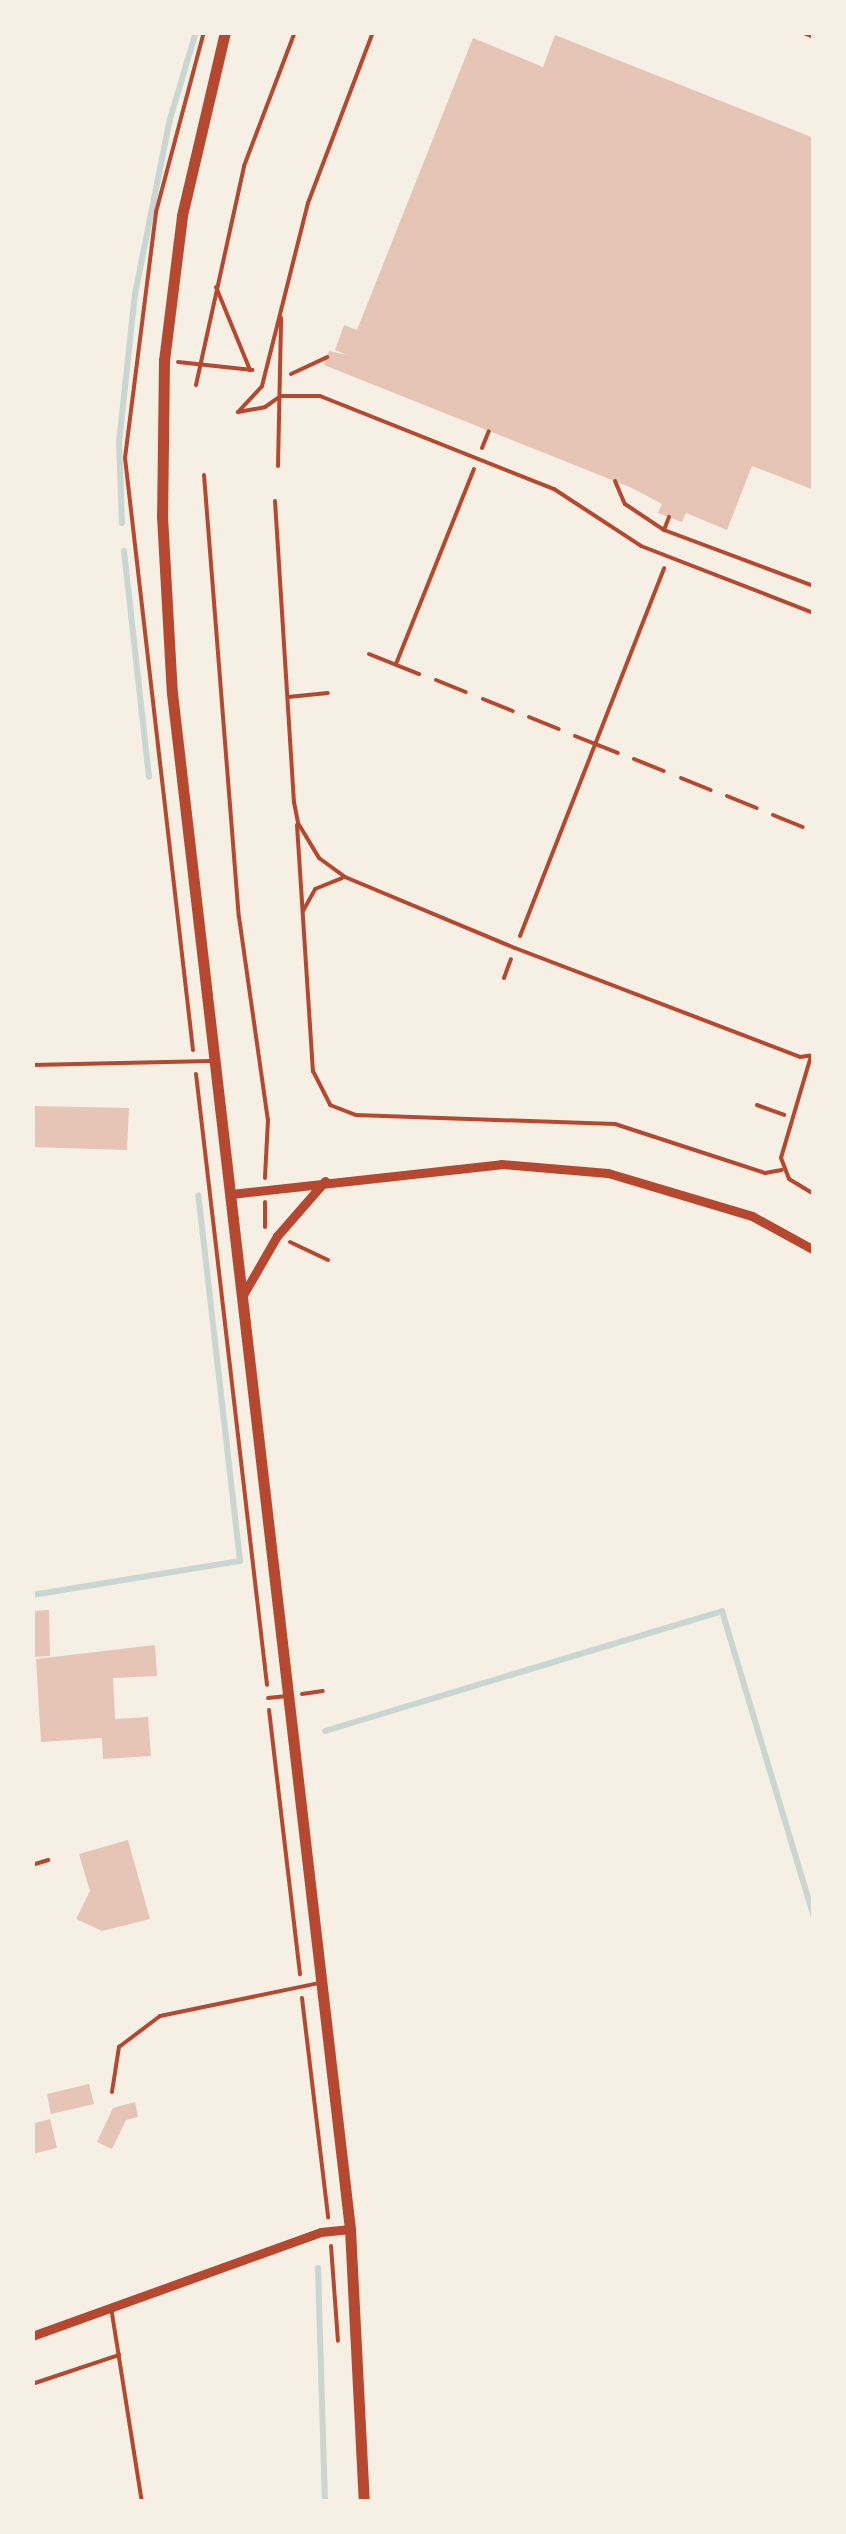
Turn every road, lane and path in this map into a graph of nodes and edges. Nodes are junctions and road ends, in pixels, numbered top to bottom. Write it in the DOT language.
graph roads {
  1 [pos="225,32"];
  2 [pos="295,32"];
  3 [pos="373,32"];
  4 [pos="801,32"];
  5 [pos="814,37"];
  6 [pos="214,284"];
  7 [pos="281,313"];
  8 [pos="327,357"];
  9 [pos="197,363"];
  10 [pos="250,370"];
  11 [pos="258,371"];
  12 [pos="288,374"];
  13 [pos="196,386"];
  14 [pos="281,396"];
  15 [pos="489,430"];
  16 [pos="482,448"];
  17 [pos="278,466"];
  18 [pos="474,469"];
  19 [pos="204,475"];
  20 [pos="615,481"];
  21 [pos="275,501"];
  22 [pos="670,518"];
  23 [pos="664,530"];
  24 [pos="677,536"];
  25 [pos="673,545"];
  26 [pos="665,564"];
  27 [pos="814,586"];
  28 [pos="814,613"];
  29 [pos="369,654"];
  30 [pos="396,664"];
  31 [pos="419,674"];
  32 [pos="436,680"];
  33 [pos="328,692"];
  34 [pos="466,692"];
  35 [pos="288,696"];
  36 [pos="483,699"];
  37 [pos="513,711"];
  38 [pos="528,717"];
  39 [pos="558,729"];
  40 [pos="576,736"];
  41 [pos="594,743"];
  42 [pos="618,752"];
  43 [pos="634,759"];
  44 [pos="664,771"];
  45 [pos="680,778"];
  46 [pos="710,790"];
  47 [pos="727,796"];
  48 [pos="757,808"];
  49 [pos="773,814"];
  50 [pos="298,823"];
  51 [pos="803,826"];
  52 [pos="345,877"];
  53 [pos="302,911"];
  54 [pos="515,948"];
  55 [pos="504,978"];
  56 [pos="812,1056"];
  57 [pos="216,1060"];
  58 [pos="32,1065"];
  59 [pos="757,1104"];
  60 [pos="784,1115"];
  61 [pos="782,1170"];
  62 [pos="325,1181"];
  63 [pos="264,1190"];
  64 [pos="232,1194"];
  65 [pos="814,1194"];
  66 [pos="215,1235"];
  67 [pos="277,1236"];
  68 [pos="814,1250"];
  69 [pos="328,1260"];
  70 [pos="243,1295"];
  71 [pos="287,1696"];
  72 [pos="268,1698"];
  73 [pos="48,1860"];
  74 [pos="32,1865"];
  75 [pos="320,1982"];
  76 [pos="301,1986"];
  77 [pos="112,2092"];
  78 [pos="350,2229"];
  79 [pos="330,2232"];
  80 [pos="112,2308"];
  81 [pos="32,2336"];
  82 [pos="338,2346"];
  83 [pos="119,2355"];
  84 [pos="32,2384"];
  85 [pos="142,2501"];
  86 [pos="364,2502"];
  1 -- 57 [label="main road"];
  2 -- 6 [label="path"];
  3 -- 7 [label="lane"];
  4 -- 5 [label="lane"];
  6 -- 9 [label="path"];
  6 -- 10 [label="path"];
  7 -- 14 [label="lane"];
  7 -- 14 [label="lane"];
  8 -- 12 [label="path"];
  9 -- 10 [label="path"];
  9 -- 13 [label="path"];
  10 -- 11 [label="path"];
  14 -- 17 [label="lane"];
  14 -- 28 [label="lane"];
  15 -- 16 [label="path"];
  18 -- 30 [label="path"];
  19 -- 63 [label="path"];
  20 -- 23 [label="path"];
  21 -- 35 [label="lane"];
  22 -- 23 [label="path"];
  23 -- 24 [label="path"];
  24 -- 25 [label="path"];
  24 -- 27 [label="path"];
  26 -- 41 [label="path"];
  29 -- 30 [label="path"];
  30 -- 31 [label="path"];
  32 -- 34 [label="path"];
  33 -- 35 [label="lane"];
  35 -- 50 [label="lane"];
  36 -- 37 [label="path"];
  38 -- 39 [label="path"];
  40 -- 41 [label="path"];
  41 -- 42 [label="path"];
  41 -- 54 [label="path"];
  43 -- 44 [label="path"];
  45 -- 46 [label="path"];
  47 -- 48 [label="path"];
  49 -- 51 [label="path"];
  50 -- 52 [label="lane"];
  50 -- 53 [label="lane"];
  52 -- 53 [label="lane"];
  52 -- 54 [label="lane"];
  53 -- 61 [label="lane"];
  54 -- 55 [label="path"];
  54 -- 56 [label="lane"];
  56 -- 61 [label="lane"];
  57 -- 58 [label="lane"];
  57 -- 64 [label="main road"];
  59 -- 60 [label="path"];
  61 -- 65 [label="lane"];
  62 -- 63 [label="street"];
  62 -- 67 [label="street"];
  62 -- 68 [label="street"];
  63 -- 64 [label="street"];
  63 -- 67 [label="path"];
  64 -- 70 [label="main road"];
  66 -- 72 [label="path"];
  67 -- 69 [label="path"];
  67 -- 70 [label="street"];
  70 -- 71 [label="main road"];
  71 -- 72 [label="lane"];
  71 -- 75 [label="main road"];
  72 -- 76 [label="path"];
  73 -- 74 [label="lane"];
  75 -- 76 [label="lane"];
  75 -- 78 [label="main road"];
  76 -- 77 [label="lane"];
  76 -- 79 [label="path"];
  78 -- 79 [label="street"];
  78 -- 86 [label="main road"];
  79 -- 80 [label="street"];
  79 -- 82 [label="path"];
  80 -- 81 [label="street"];
  80 -- 83 [label="lane"];
  83 -- 84 [label="lane"];
  83 -- 85 [label="lane"];
}
